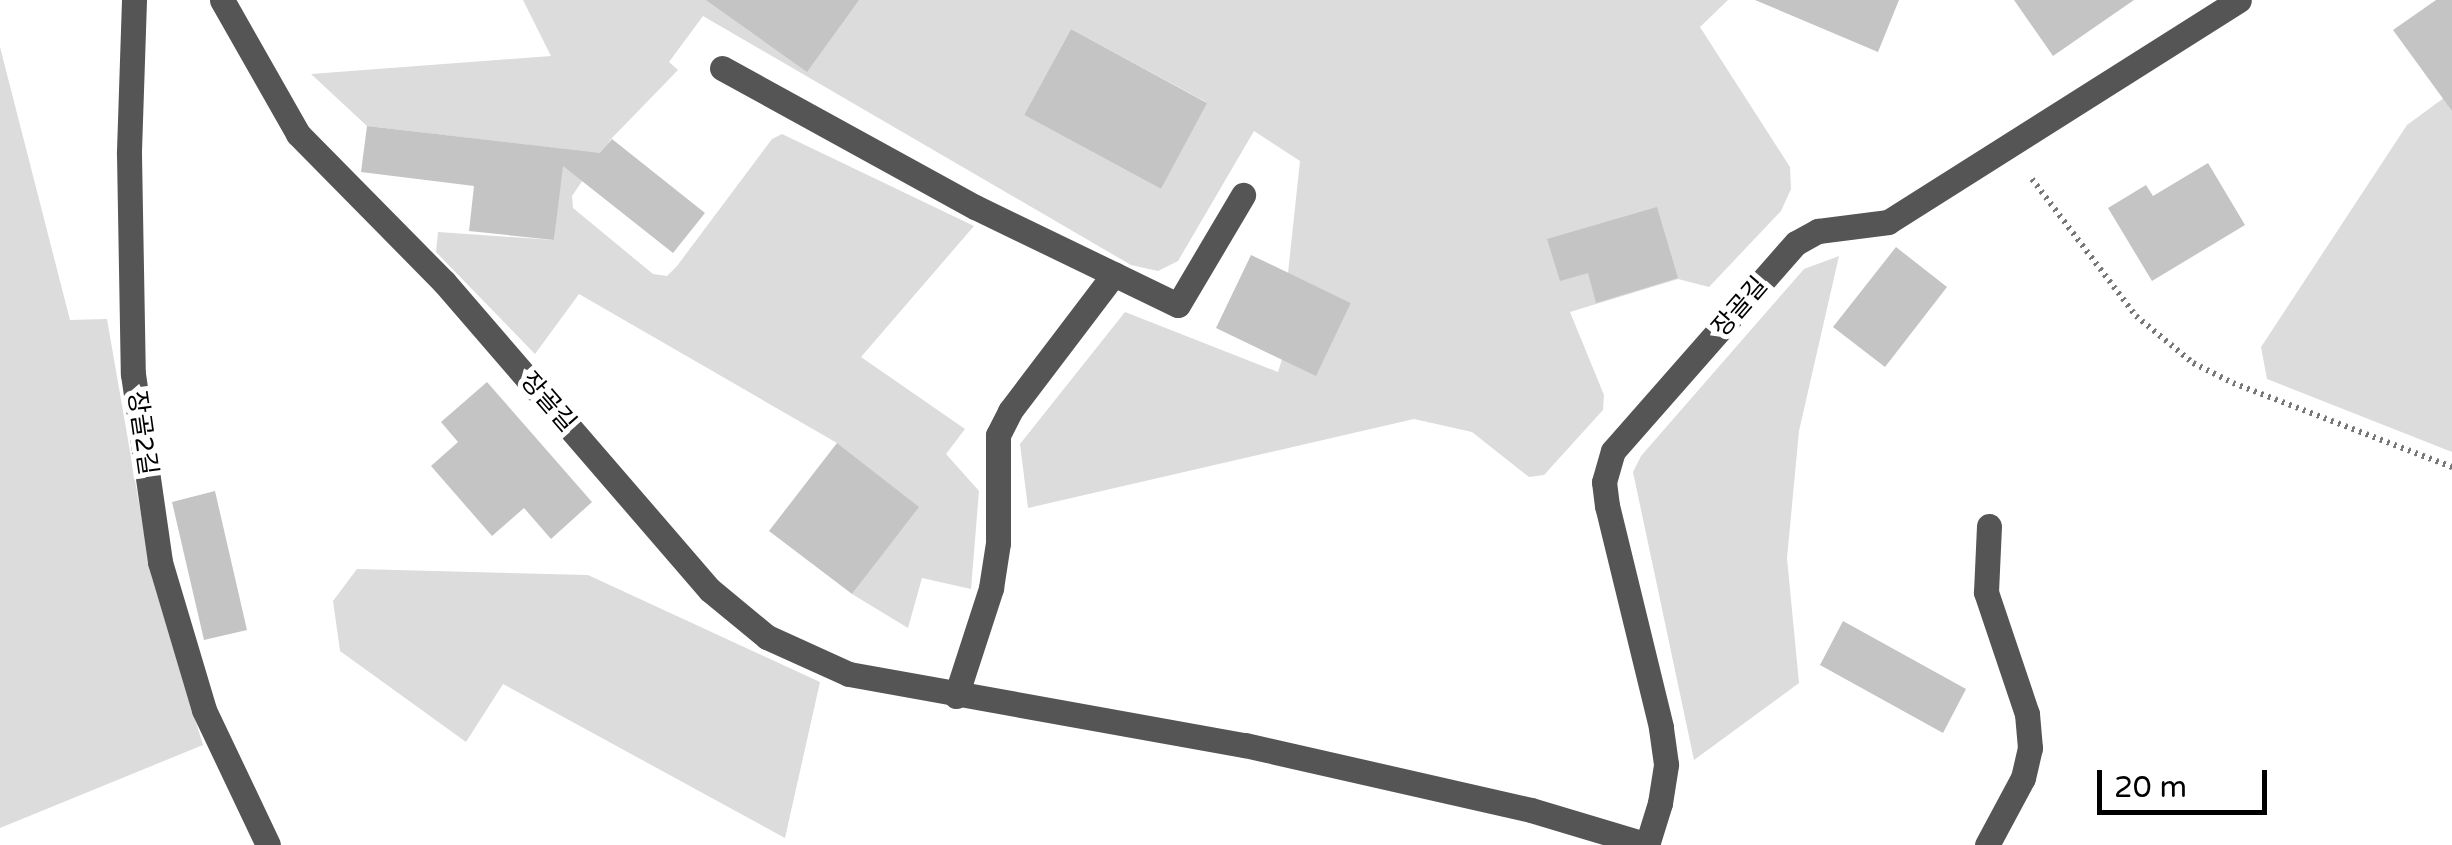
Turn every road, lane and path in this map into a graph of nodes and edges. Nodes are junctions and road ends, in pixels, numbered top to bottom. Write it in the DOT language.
graph roads {
  1 [pos="134,0"];
  2 [pos="222,0"];
  3 [pos="2239,0"];
  4 [pos="722,68"];
  5 [pos="2007,146"];
  6 [pos="1242,195"];
  7 [pos="1114,274"];
  8 [pos="2452,468"];
  9 [pos="1989,526"];
  10 [pos="956,696"];
  11 [pos="268,845"];
  12 [pos="1648,845"];
  13 [pos="1987,845"];
  1 -- 11 [label="lane, 장골2길"];
  2 -- 10 [label="lane, 장골길"];
  3 -- 5 [label="lane, 장골길"];
  4 -- 7 [label="lane"];
  5 -- 8 [label="path"];
  5 -- 12 [label="lane, 장골길"];
  6 -- 7 [label="lane"];
  7 -- 10 [label="lane"];
  9 -- 13 [label="lane"];
  10 -- 12 [label="lane, 장골길"];
}
